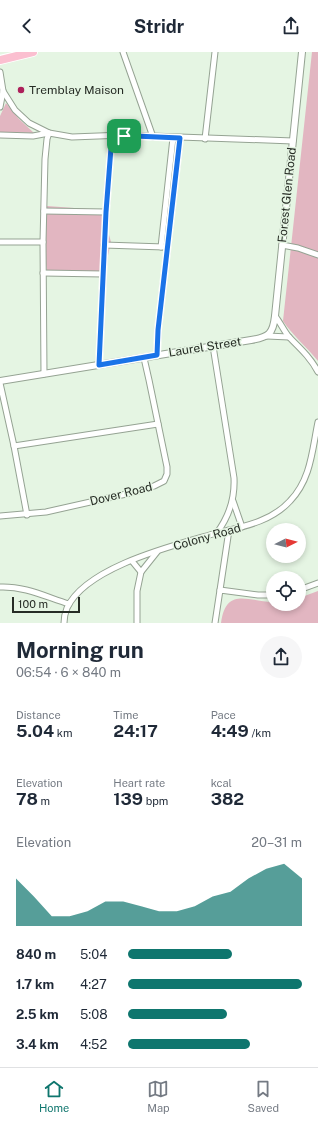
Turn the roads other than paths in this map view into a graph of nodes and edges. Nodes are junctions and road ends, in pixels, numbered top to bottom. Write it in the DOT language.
graph roads {
  1 [pos="34,52"];
  2 [pos="123,52"];
  3 [pos="215,52"];
  4 [pos="302,52"];
  5 [pos="18,54"];
  6 [pos="0,60"];
  7 [pos="0,72"];
  8 [pos="3,91"];
  9 [pos="0,107"];
  10 [pos="49,133"];
  11 [pos="0,135"];
  12 [pos="112,135"];
  13 [pos="153,137"];
  14 [pos="173,138"];
  15 [pos="180,138"];
  16 [pos="204,139"];
  17 [pos="293,141"];
  18 [pos="44,211"];
  19 [pos="106,212"];
  20 [pos="0,242"];
  21 [pos="43,242"];
  22 [pos="104,245"];
  23 [pos="282,245"];
  24 [pos="161,247"];
  25 [pos="167,248"];
  26 [pos="318,255"];
  27 [pos="43,273"];
  28 [pos="103,274"];
  29 [pos="275,316"];
  30 [pos="267,336"];
  31 [pos="289,337"];
  32 [pos="213,346"];
  33 [pos="157,355"];
  34 [pos="144,358"];
  35 [pos="99,365"];
  36 [pos="318,372"];
  37 [pos="44,374"];
  38 [pos="0,382"];
  39 [pos="318,422"];
  40 [pos="158,424"];
  41 [pos="14,446"];
  42 [pos="233,500"];
  43 [pos="27,515"];
  44 [pos="0,516"];
  45 [pos="242,527"];
  46 [pos="230,530"];
  47 [pos="216,534"];
  48 [pos="159,551"];
  49 [pos="132,561"];
  50 [pos="141,572"];
  51 [pos="318,583"];
  52 [pos="0,587"];
  53 [pos="306,587"];
  54 [pos="220,590"];
  55 [pos="266,595"];
  56 [pos="69,604"];
  57 [pos="64,623"];
  58 [pos="137,623"];
  59 [pos="215,623"];
  1 -- 5 [label="main road"];
  2 -- 13 [label="street"];
  3 -- 16 [label="street"];
  4 -- 17 [label="street, Forest Glen Road"];
  5 -- 6 [label="main road"];
  7 -- 8 [label="street"];
  8 -- 9 [label="street"];
  8 -- 10 [label="street"];
  10 -- 11 [label="street"];
  10 -- 12 [label="street"];
  10 -- 18 [label="street"];
  12 -- 13 [label="street"];
  12 -- 19 [label="street"];
  13 -- 14 [label="street"];
  14 -- 15 [label="street"];
  14 -- 24 [label="street"];
  15 -- 16 [label="street"];
  15 -- 25 [label="street"];
  16 -- 17 [label="street"];
  17 -- 23 [label="street, Forest Glen Road"];
  18 -- 19 [label="street"];
  18 -- 21 [label="street"];
  19 -- 22 [label="street"];
  20 -- 21 [label="street"];
  21 -- 27 [label="street"];
  22 -- 24 [label="street"];
  22 -- 28 [label="street"];
  23 -- 26 [label="street"];
  23 -- 29 [label="street, Forest Glen Road"];
  24 -- 25 [label="street"];
  25 -- 33 [label="street"];
  27 -- 28 [label="street"];
  27 -- 37 [label="street"];
  28 -- 35 [label="street"];
  29 -- 30 [label="street, Forest Glen Road"];
  29 -- 31 [label="street"];
  30 -- 31 [label="street"];
  30 -- 32 [label="street, Laurel Street"];
  31 -- 36 [label="street"];
  32 -- 33 [label="street, Laurel Street"];
  32 -- 42 [label="street"];
  33 -- 34 [label="street, Laurel Street"];
  34 -- 35 [label="street, Laurel Street"];
  34 -- 40 [label="street, Dover Road"];
  35 -- 37 [label="street, Laurel Street"];
  37 -- 38 [label="street, Laurel Street"];
  38 -- 41 [label="street"];
  39 -- 45 [label="street, Colony Road"];
  40 -- 41 [label="street"];
  40 -- 43 [label="street, Dover Road"];
  41 -- 43 [label="street"];
  42 -- 45 [label="street"];
  42 -- 47 [label="street"];
  43 -- 44 [label="street, Dover Road"];
  45 -- 46 [label="street, Colony Road"];
  46 -- 47 [label="street, Colony Road"];
  46 -- 54 [label="street"];
  47 -- 48 [label="street, Colony Road"];
  48 -- 49 [label="street, Colony Road"];
  48 -- 50 [label="street"];
  49 -- 50 [label="street"];
  49 -- 56 [label="street, Colony Road"];
  50 -- 58 [label="street"];
  51 -- 53 [label="street"];
  52 -- 56 [label="street"];
  54 -- 55 [label="street"];
  54 -- 59 [label="street"];
  56 -- 57 [label="street, Colony Road"];
}
